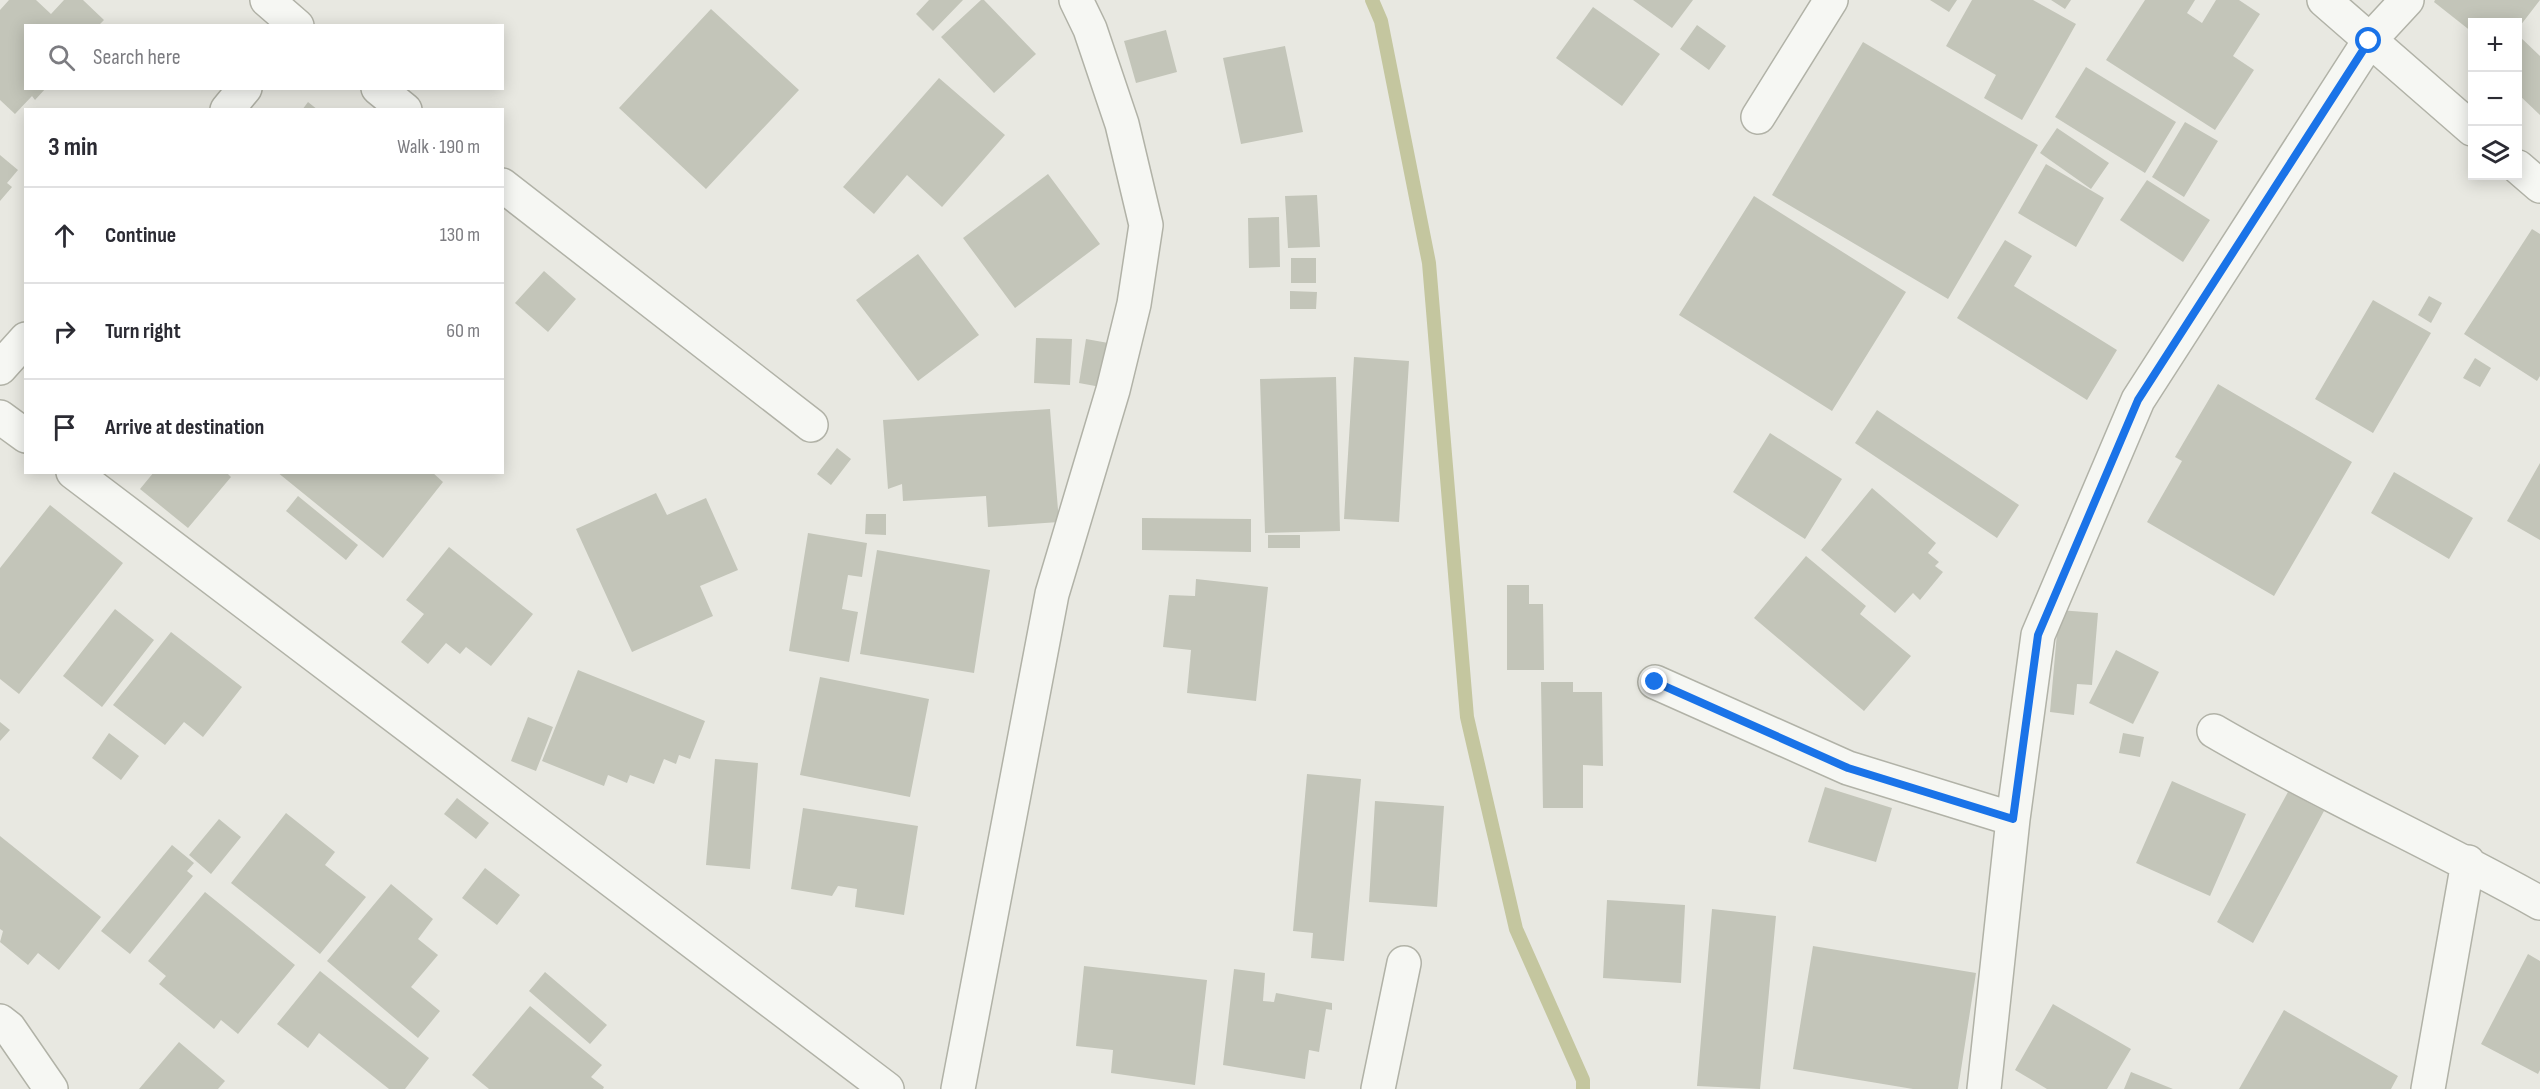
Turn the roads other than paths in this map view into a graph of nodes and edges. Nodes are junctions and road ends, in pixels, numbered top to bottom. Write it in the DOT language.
graph roads {
  1 [pos="267,0"];
  2 [pos="1076,0"];
  3 [pos="1831,0"];
  4 [pos="2324,0"];
  5 [pos="2407,0"];
  6 [pos="295,24"];
  7 [pos="2369,41"];
  8 [pos="243,90"];
  9 [pos="380,90"];
  10 [pos="229,108"];
  11 [pos="403,108"];
  12 [pos="1758,117"];
  13 [pos="2468,126"];
  14 [pos="2522,171"];
  15 [pos="2540,186"];
  16 [pos="504,188"];
  17 [pos="24,341"];
  18 [pos="0,368"];
  19 [pos="0,417"];
  20 [pos="811,425"];
  21 [pos="24,435"];
  22 [pos="76,474"];
  23 [pos="1655,682"];
  24 [pos="2214,731"];
  25 [pos="2013,819"];
  26 [pos="2468,862"];
  27 [pos="2540,903"];
  28 [pos="1404,963"];
  29 [pos="0,1021"];
  30 [pos="51,1089"];
  31 [pos="887,1089"];
  32 [pos="958,1089"];
  33 [pos="1378,1089"];
  34 [pos="1984,1089"];
  35 [pos="2428,1089"];
  1 -- 6 [label="street"];
  2 -- 32 [label="street"];
  3 -- 12 [label="street"];
  4 -- 7 [label="street"];
  5 -- 7 [label="street"];
  7 -- 13 [label="street"];
  7 -- 25 [label="street"];
  8 -- 10 [label="street"];
  9 -- 11 [label="street"];
  14 -- 15 [label="street"];
  16 -- 20 [label="street"];
  17 -- 18 [label="street"];
  19 -- 21 [label="street"];
  22 -- 31 [label="street"];
  23 -- 25 [label="street"];
  24 -- 26 [label="street"];
  25 -- 34 [label="street"];
  26 -- 27 [label="street"];
  26 -- 35 [label="street"];
  28 -- 33 [label="street"];
  29 -- 30 [label="street"];
}
